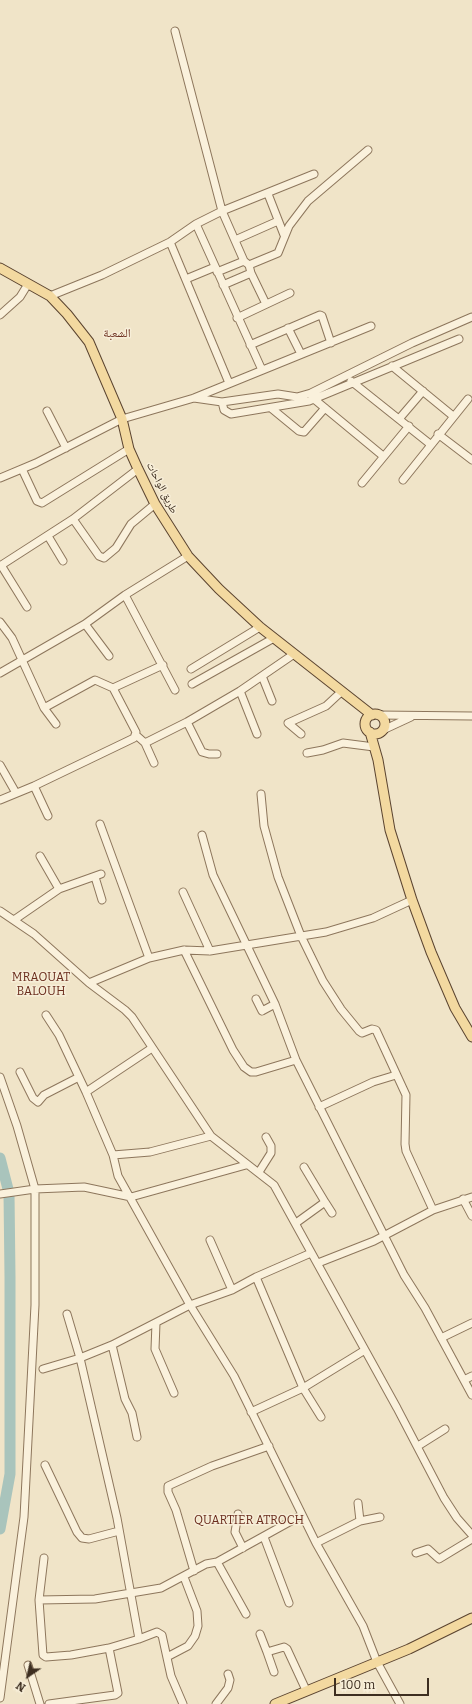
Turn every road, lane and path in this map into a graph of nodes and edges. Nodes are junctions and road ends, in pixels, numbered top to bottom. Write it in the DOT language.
graph roads {
  1 [pos="175,31"];
  2 [pos="368,150"];
  3 [pos="314,174"];
  4 [pos="268,194"];
  5 [pos="222,211"];
  6 [pos="278,221"];
  7 [pos="196,224"];
  8 [pos="284,235"];
  9 [pos="235,240"];
  10 [pos="170,242"];
  11 [pos="248,266"];
  12 [pos="0,268"];
  13 [pos="216,270"];
  14 [pos="186,279"];
  15 [pos="28,284"];
  16 [pos="223,285"];
  17 [pos="290,293"];
  18 [pos="50,296"];
  19 [pos="266,304"];
  20 [pos="0,316"];
  21 [pos="472,317"];
  22 [pos="237,318"];
  23 [pos="371,326"];
  24 [pos="288,328"];
  25 [pos="426,337"];
  26 [pos="459,339"];
  27 [pos="331,344"];
  28 [pos="250,345"];
  29 [pos="432,350"];
  30 [pos="302,354"];
  31 [pos="392,366"];
  32 [pos="262,370"];
  33 [pos="345,376"];
  34 [pos="353,382"];
  35 [pos="229,383"];
  36 [pos="423,391"];
  37 [pos="194,398"];
  38 [pos="314,399"];
  39 [pos="468,399"];
  40 [pos="222,402"];
  41 [pos="271,408"];
  42 [pos="325,408"];
  43 [pos="47,411"];
  44 [pos="453,416"];
  45 [pos="122,419"];
  46 [pos="399,419"];
  47 [pos="409,426"];
  48 [pos="438,434"];
  49 [pos="430,444"];
  50 [pos="66,448"];
  51 [pos="129,449"];
  52 [pos="383,456"];
  53 [pos="472,460"];
  54 [pos="22,469"];
  55 [pos="138,469"];
  56 [pos="0,478"];
  57 [pos="403,480"];
  58 [pos="362,483"];
  59 [pos="155,504"];
  60 [pos="74,519"];
  61 [pos="48,536"];
  62 [pos="188,556"];
  63 [pos="63,561"];
  64 [pos="0,565"];
  65 [pos="125,595"];
  66 [pos="27,606"];
  67 [pos="0,622"];
  68 [pos="85,624"];
  69 [pos="260,627"];
  70 [pos="274,638"];
  71 [pos="294,654"];
  72 [pos="109,656"];
  73 [pos="23,658"];
  74 [pos="163,665"];
  75 [pos="191,669"];
  76 [pos="0,673"];
  77 [pos="262,676"];
  78 [pos="192,684"];
  79 [pos="113,688"];
  80 [pos="175,690"];
  81 [pos="240,691"];
  82 [pos="343,693"];
  83 [pos="272,701"];
  84 [pos="44,708"];
  85 [pos="413,716"];
  86 [pos="472,716"];
  87 [pos="372,717"];
  88 [pos="187,722"];
  89 [pos="56,724"];
  90 [pos="382,731"];
  91 [pos="370,732"];
  92 [pos="257,734"];
  93 [pos="301,734"];
  94 [pos="136,735"];
  95 [pos="144,743"];
  96 [pos="374,747"];
  97 [pos="307,753"];
  98 [pos="217,754"];
  99 [pos="378,761"];
  100 [pos="154,763"];
  101 [pos="0,766"];
  102 [pos="34,786"];
  103 [pos="16,793"];
  104 [pos="261,794"];
  105 [pos="1,798"];
  106 [pos="48,816"];
  107 [pos="100,824"];
  108 [pos="202,835"];
  109 [pos="40,856"];
  110 [pos="59,889"];
  111 [pos="183,892"];
  112 [pos="102,900"];
  113 [pos="412,900"];
  114 [pos="0,911"];
  115 [pos="14,920"];
  116 [pos="301,936"];
  117 [pos="246,944"];
  118 [pos="184,950"];
  119 [pos="210,950"];
  120 [pos="149,958"];
  121 [pos="89,983"];
  122 [pos="256,999"];
  123 [pos="276,1004"];
  124 [pos="46,1015"];
  125 [pos="472,1037"];
  126 [pos="152,1048"];
  127 [pos="296,1060"];
  128 [pos="20,1072"];
  129 [pos="396,1075"];
  130 [pos="0,1077"];
  131 [pos="79,1077"];
  132 [pos="86,1092"];
  133 [pos="319,1107"];
  134 [pos="211,1136"];
  135 [pos="266,1137"];
  136 [pos="113,1155"];
  137 [pos="246,1165"];
  138 [pos="304,1167"];
  139 [pos="259,1172"];
  140 [pos="35,1189"];
  141 [pos="0,1194"];
  142 [pos="131,1197"];
  143 [pos="472,1197"];
  144 [pos="463,1199"];
  145 [pos="325,1202"];
  146 [pos="433,1210"];
  147 [pos="332,1213"];
  148 [pos="472,1216"];
  149 [pos="296,1223"];
  150 [pos="385,1235"];
  151 [pos="210,1240"];
  152 [pos="311,1253"];
  153 [pos="318,1263"];
  154 [pos="256,1277"];
  155 [pos="232,1290"];
  156 [pos="190,1305"];
  157 [pos="67,1314"];
  158 [pos="472,1322"];
  159 [pos="156,1323"];
  160 [pos="441,1338"];
  161 [pos="112,1344"];
  162 [pos="365,1350"];
  163 [pos="80,1358"];
  164 [pos="43,1369"];
  165 [pos="472,1376"];
  166 [pos="464,1380"];
  167 [pos="303,1388"];
  168 [pos="174,1393"];
  169 [pos="472,1395"];
  170 [pos="251,1412"];
  171 [pos="321,1417"];
  172 [pos="445,1429"];
  173 [pos="137,1437"];
  174 [pos="269,1446"];
  175 [pos="418,1446"];
  176 [pos="44,1464"];
  177 [pos="358,1503"];
  178 [pos="238,1514"];
  179 [pos="302,1515"];
  180 [pos="380,1517"];
  181 [pos="360,1521"];
  182 [pos="119,1531"];
  183 [pos="472,1535"];
  184 [pos="264,1536"];
  185 [pos="472,1539"];
  186 [pos="316,1543"];
  187 [pos="243,1548"];
  188 [pos="416,1552"];
  189 [pos="44,1558"];
  190 [pos="217,1562"];
  191 [pos="194,1571"];
  192 [pos="184,1577"];
  193 [pos="132,1594"];
  194 [pos="39,1600"];
  195 [pos="289,1603"];
  196 [pos="246,1614"];
  197 [pos="472,1618"];
  198 [pos="260,1634"];
  199 [pos="139,1639"];
  200 [pos="109,1648"];
  201 [pos="267,1652"];
  202 [pos="167,1657"];
  203 [pos="377,1662"];
  204 [pos="28,1666"];
  205 [pos="274,1672"];
  206 [pos="228,1674"];
  207 [pos="306,1690"];
  208 [pos="0,1698"];
  209 [pos="40,1704"];
  210 [pos="49,1704"];
  211 [pos="183,1704"];
  212 [pos="216,1704"];
  213 [pos="275,1704"];
  214 [pos="400,1704"];
  1 -- 5 [label="street"];
  2 -- 8 [label="street"];
  3 -- 4 [label="street"];
  4 -- 5 [label="street"];
  4 -- 6 [label="street"];
  5 -- 7 [label="street"];
  5 -- 9 [label="street"];
  6 -- 8 [label="street"];
  6 -- 9 [label="street"];
  7 -- 10 [label="street"];
  7 -- 13 [label="street"];
  8 -- 11 [label="street"];
  9 -- 11 [label="street"];
  10 -- 14 [label="street"];
  10 -- 18 [label="street"];
  11 -- 13 [label="street"];
  11 -- 16 [label="street"];
  11 -- 19 [label="street"];
  12 -- 15 [label="main road, طريق الواحات"];
  13 -- 14 [label="street"];
  13 -- 16 [label="street"];
  14 -- 35 [label="street"];
  15 -- 18 [label="main road, طريق الواحات"];
  15 -- 20 [label="street"];
  16 -- 22 [label="street"];
  17 -- 19 [label="street"];
  18 -- 45 [label="main road, طريق الواحات"];
  19 -- 22 [label="street"];
  21 -- 25 [label="street"];
  22 -- 28 [label="street"];
  23 -- 27 [label="street"];
  24 -- 27 [label="street"];
  24 -- 28 [label="street"];
  24 -- 30 [label="street"];
  25 -- 29 [label="street"];
  25 -- 33 [label="street"];
  26 -- 29 [label="street"];
  27 -- 30 [label="street"];
  28 -- 32 [label="street"];
  29 -- 31 [label="street"];
  30 -- 32 [label="street"];
  31 -- 34 [label="street"];
  31 -- 36 [label="street"];
  32 -- 35 [label="street"];
  33 -- 34 [label="street"];
  33 -- 40 [label="street"];
  34 -- 38 [label="street"];
  34 -- 46 [label="street"];
  35 -- 37 [label="street"];
  36 -- 44 [label="street"];
  36 -- 46 [label="street"];
  37 -- 40 [label="street"];
  37 -- 45 [label="street"];
  38 -- 41 [label="street"];
  38 -- 42 [label="street"];
  39 -- 44 [label="street"];
  40 -- 41 [label="street"];
  41 -- 42 [label="street"];
  42 -- 52 [label="street"];
  43 -- 50 [label="street"];
  44 -- 48 [label="street"];
  45 -- 50 [label="street"];
  45 -- 51 [label="main road, طريق الواحات"];
  46 -- 47 [label="street"];
  47 -- 49 [label="street"];
  47 -- 52 [label="street"];
  48 -- 49 [label="street"];
  48 -- 53 [label="street"];
  49 -- 57 [label="street"];
  50 -- 54 [label="street"];
  51 -- 54 [label="street"];
  51 -- 55 [label="main road, طريق الواحات"];
  52 -- 58 [label="street"];
  54 -- 56 [label="street"];
  55 -- 59 [label="main road, طريق الواحات"];
  55 -- 60 [label="street"];
  59 -- 60 [label="street"];
  59 -- 62 [label="main road, طريق الواحات"];
  60 -- 61 [label="street"];
  61 -- 63 [label="street"];
  61 -- 64 [label="street"];
  62 -- 65 [label="street"];
  62 -- 69 [label="main road, طريق الواحات"];
  64 -- 66 [label="street"];
  65 -- 68 [label="street"];
  65 -- 74 [label="street"];
  67 -- 73 [label="street"];
  68 -- 72 [label="street"];
  68 -- 73 [label="street"];
  69 -- 70 [label="main road, طريق الواحات"];
  69 -- 75 [label="street"];
  70 -- 71 [label="main road, طريق الواحات"];
  70 -- 78 [label="street"];
  71 -- 77 [label="street"];
  71 -- 82 [label="main road, طريق الواحات"];
  73 -- 76 [label="street"];
  73 -- 84 [label="street"];
  74 -- 79 [label="street"];
  74 -- 80 [label="street"];
  77 -- 81 [label="street"];
  77 -- 83 [label="street"];
  79 -- 84 [label="street"];
  79 -- 94 [label="street"];
  81 -- 88 [label="street"];
  81 -- 92 [label="street"];
  82 -- 87 [label="main road, طريق الواحات"];
  82 -- 93 [label="street"];
  84 -- 89 [label="street"];
  85 -- 86 [label="street"];
  85 -- 87 [label="street"];
  85 -- 90 [label="street"];
  87 -- 90 [label="main road"];
  87 -- 91 [label="main road"];
  88 -- 95 [label="street"];
  88 -- 98 [label="street"];
  90 -- 91 [label="main road"];
  90 -- 99 [label="main road"];
  91 -- 96 [label="main road"];
  94 -- 95 [label="street"];
  94 -- 102 [label="street"];
  95 -- 100 [label="street"];
  96 -- 97 [label="street"];
  96 -- 99 [label="main road"];
  99 -- 113 [label="main road"];
  101 -- 103 [label="street"];
  102 -- 103 [label="street"];
  102 -- 106 [label="street"];
  103 -- 105 [label="street"];
  104 -- 116 [label="street"];
  107 -- 120 [label="street"];
  108 -- 117 [label="street"];
  109 -- 110 [label="street"];
  110 -- 112 [label="street"];
  110 -- 115 [label="street"];
  111 -- 119 [label="street"];
  113 -- 116 [label="street"];
  113 -- 125 [label="main road"];
  114 -- 115 [label="street"];
  115 -- 121 [label="street"];
  116 -- 117 [label="street"];
  116 -- 129 [label="street"];
  117 -- 119 [label="street"];
  117 -- 123 [label="street"];
  118 -- 119 [label="street"];
  118 -- 120 [label="street"];
  118 -- 127 [label="street"];
  120 -- 121 [label="street"];
  121 -- 126 [label="street"];
  122 -- 123 [label="street"];
  123 -- 127 [label="street"];
  124 -- 131 [label="street"];
  126 -- 132 [label="street"];
  126 -- 134 [label="street"];
  127 -- 133 [label="street"];
  128 -- 131 [label="street"];
  129 -- 133 [label="street"];
  129 -- 146 [label="street"];
  130 -- 140 [label="street"];
  131 -- 132 [label="street"];
  132 -- 136 [label="street"];
  133 -- 150 [label="street"];
  134 -- 136 [label="street"];
  134 -- 137 [label="street"];
  135 -- 139 [label="street"];
  136 -- 142 [label="street"];
  137 -- 139 [label="street"];
  137 -- 142 [label="street"];
  138 -- 145 [label="street"];
  139 -- 149 [label="street"];
  140 -- 141 [label="street"];
  140 -- 142 [label="street"];
  140 -- 208 [label="street"];
  142 -- 156 [label="street"];
  143 -- 144 [label="street"];
  144 -- 146 [label="street"];
  144 -- 148 [label="street"];
  145 -- 147 [label="street"];
  145 -- 149 [label="street"];
  146 -- 150 [label="street"];
  149 -- 152 [label="street"];
  150 -- 153 [label="street"];
  150 -- 160 [label="street"];
  151 -- 155 [label="street"];
  152 -- 153 [label="street"];
  152 -- 154 [label="street"];
  153 -- 162 [label="street"];
  154 -- 155 [label="street"];
  154 -- 167 [label="street"];
  155 -- 156 [label="street"];
  156 -- 159 [label="street"];
  156 -- 170 [label="street"];
  157 -- 163 [label="street"];
  158 -- 160 [label="street"];
  159 -- 161 [label="street"];
  159 -- 168 [label="street"];
  160 -- 166 [label="street"];
  161 -- 163 [label="street"];
  161 -- 173 [label="street"];
  162 -- 167 [label="street"];
  162 -- 175 [label="street"];
  163 -- 164 [label="street"];
  163 -- 182 [label="street"];
  165 -- 166 [label="street"];
  166 -- 169 [label="street"];
  167 -- 170 [label="street"];
  167 -- 171 [label="street"];
  170 -- 174 [label="street"];
  172 -- 175 [label="street"];
  174 -- 179 [label="street"];
  174 -- 191 [label="street"];
  175 -- 183 [label="street"];
  176 -- 182 [label="street"];
  177 -- 181 [label="street"];
  178 -- 187 [label="street"];
  179 -- 184 [label="street"];
  179 -- 186 [label="street"];
  180 -- 181 [label="street"];
  181 -- 186 [label="street"];
  182 -- 193 [label="street"];
  184 -- 187 [label="street"];
  184 -- 195 [label="street"];
  185 -- 188 [label="street"];
  186 -- 203 [label="street"];
  187 -- 190 [label="street"];
  189 -- 194 [label="street"];
  190 -- 191 [label="street"];
  190 -- 196 [label="street"];
  191 -- 192 [label="street"];
  192 -- 193 [label="street"];
  192 -- 202 [label="street"];
  193 -- 194 [label="street"];
  193 -- 199 [label="street"];
  194 -- 200 [label="street"];
  197 -- 203 [label="main road"];
  198 -- 201 [label="street"];
  199 -- 200 [label="street"];
  199 -- 202 [label="street"];
  200 -- 210 [label="street"];
  201 -- 205 [label="street"];
  201 -- 207 [label="street"];
  202 -- 211 [label="street"];
  203 -- 207 [label="main road"];
  203 -- 214 [label="street"];
  204 -- 209 [label="street"];
  206 -- 212 [label="street"];
  207 -- 213 [label="main road"];
}
